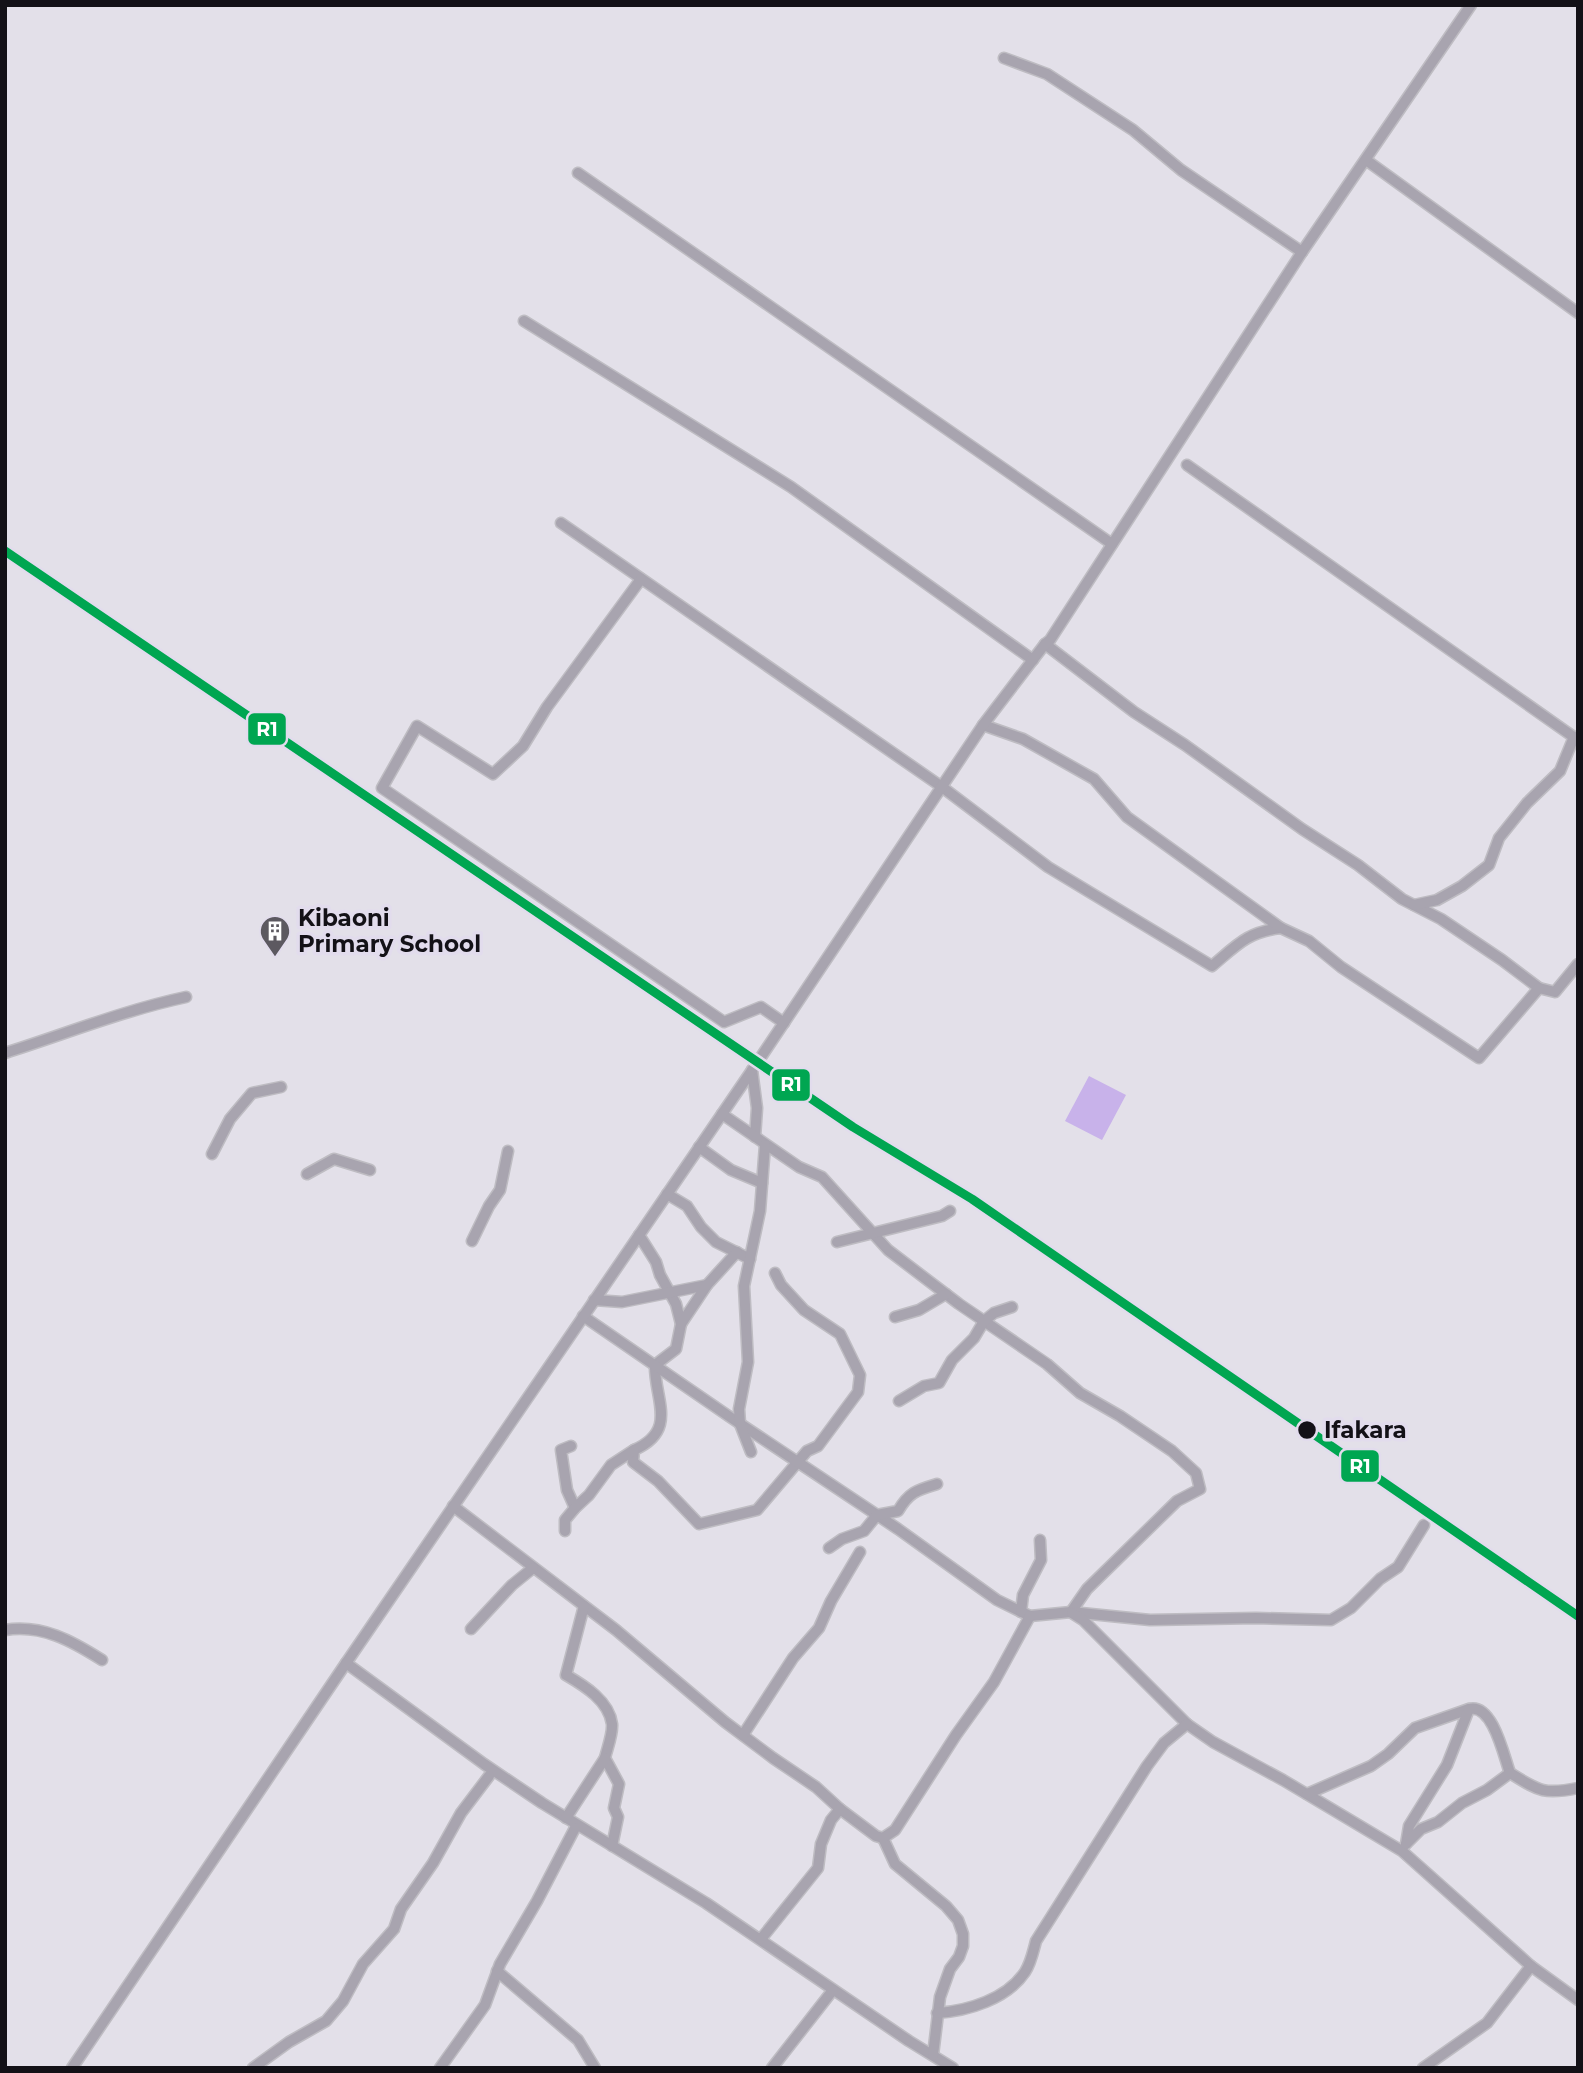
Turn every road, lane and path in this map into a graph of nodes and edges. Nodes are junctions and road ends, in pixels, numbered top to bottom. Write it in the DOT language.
graph roads {
  1 [pos="1471,5"];
  2 [pos="1004,58"];
  3 [pos="1366,160"];
  4 [pos="578,173"];
  5 [pos="1302,252"];
  6 [pos="1578,313"];
  7 [pos="524,321"];
  8 [pos="1187,465"];
  9 [pos="561,523"];
  10 [pos="1112,544"];
  11 [pos="641,579"];
  12 [pos="1045,644"];
  13 [pos="1033,660"];
  14 [pos="983,725"];
  15 [pos="1576,738"];
  16 [pos="942,787"];
  17 [pos="1414,905"];
  18 [pos="1281,928"];
  19 [pos="1578,964"];
  20 [pos="1539,988"];
  21 [pos="186,998"];
  22 [pos="784,1023"];
  23 [pos="5,1054"];
  24 [pos="752,1070"];
  25 [pos="281,1087"];
  26 [pos="722,1114"];
  27 [pos="755,1137"];
  28 [pos="765,1145"];
  29 [pos="699,1147"];
  30 [pos="508,1151"];
  31 [pos="212,1154"];
  32 [pos="370,1170"];
  33 [pos="307,1174"];
  34 [pos="762,1183"];
  35 [pos="667,1194"];
  36 [pos="950,1211"];
  37 [pos="874,1234"];
  38 [pos="639,1235"];
  39 [pos="472,1241"];
  40 [pos="837,1242"];
  41 [pos="737,1252"];
  42 [pos="750,1259"];
  43 [pos="775,1273"];
  44 [pos="707,1285"];
  45 [pos="670,1291"];
  46 [pos="946,1294"];
  47 [pos="594,1300"];
  48 [pos="1012,1307"];
  49 [pos="583,1316"];
  50 [pos="895,1317"];
  51 [pos="984,1321"];
  52 [pos="681,1324"];
  53 [pos="655,1365"];
  54 [pos="899,1401"];
  55 [pos="740,1424"];
  56 [pos="571,1446"];
  57 [pos="634,1450"];
  58 [pos="751,1452"];
  59 [pos="797,1462"];
  60 [pos="937,1484"];
  61 [pos="453,1506"];
  62 [pos="575,1508"];
  63 [pos="877,1515"];
  64 [pos="1424,1525"];
  65 [pos="565,1531"];
  66 [pos="1040,1540"];
  67 [pos="829,1548"];
  68 [pos="860,1552"];
  69 [pos="533,1568"];
  70 [pos="584,1606"];
  71 [pos="1070,1612"];
  72 [pos="1026,1614"];
  73 [pos="471,1629"];
  74 [pos="5,1630"];
  75 [pos="102,1660"];
  76 [pos="346,1663"];
  77 [pos="1469,1709"];
  78 [pos="1187,1724"];
  79 [pos="743,1735"];
  80 [pos="605,1758"];
  81 [pos="1510,1773"];
  82 [pos="489,1776"];
  83 [pos="1578,1788"];
  84 [pos="1307,1794"];
  85 [pos="840,1809"];
  86 [pos="566,1818"];
  87 [pos="575,1828"];
  88 [pos="883,1838"];
  89 [pos="612,1846"];
  90 [pos="1404,1847"];
  91 [pos="761,1939"];
  92 [pos="1531,1966"];
  93 [pos="497,1971"];
  94 [pos="833,1990"];
  95 [pos="1578,2000"];
  96 [pos="937,2013"];
  97 [pos="933,2055"];
  98 [pos="72,2068"];
  99 [pos="253,2068"];
  100 [pos="440,2068"];
  101 [pos="595,2068"];
  102 [pos="772,2068"];
  103 [pos="953,2068"];
  104 [pos="1423,2068"];
  1 -- 3 [label="street"];
  2 -- 5 [label="street"];
  3 -- 5 [label="street"];
  3 -- 6 [label="street"];
  4 -- 10 [label="street"];
  5 -- 10 [label="street"];
  7 -- 13 [label="street"];
  8 -- 15 [label="street"];
  9 -- 11 [label="street"];
  10 -- 12 [label="street"];
  11 -- 16 [label="street"];
  11 -- 22 [label="street"];
  12 -- 13 [label="street"];
  12 -- 17 [label="street"];
  13 -- 14 [label="street"];
  14 -- 16 [label="street"];
  14 -- 18 [label="street"];
  15 -- 17 [label="street"];
  16 -- 18 [label="street"];
  16 -- 22 [label="street"];
  17 -- 20 [label="street"];
  18 -- 20 [label="street"];
  19 -- 20 [label="street"];
  21 -- 23 [label="street"];
  22 -- 24 [label="street"];
  24 -- 26 [label="street"];
  24 -- 27 [label="street"];
  25 -- 31 [label="street"];
  26 -- 27 [label="street"];
  26 -- 29 [label="street"];
  27 -- 28 [label="street"];
  28 -- 34 [label="street"];
  28 -- 37 [label="street"];
  29 -- 34 [label="street"];
  29 -- 35 [label="street"];
  30 -- 39 [label="street"];
  32 -- 33 [label="street"];
  34 -- 42 [label="street"];
  35 -- 38 [label="street"];
  35 -- 41 [label="street"];
  36 -- 37 [label="street"];
  37 -- 40 [label="street"];
  37 -- 46 [label="street"];
  38 -- 45 [label="street"];
  38 -- 47 [label="street"];
  41 -- 42 [label="street"];
  41 -- 44 [label="street"];
  42 -- 55 [label="street"];
  43 -- 59 [label="street"];
  44 -- 45 [label="street"];
  44 -- 52 [label="street"];
  45 -- 47 [label="street"];
  45 -- 52 [label="street"];
  46 -- 50 [label="street"];
  46 -- 51 [label="street"];
  47 -- 49 [label="street"];
  48 -- 51 [label="street"];
  49 -- 53 [label="street"];
  49 -- 61 [label="street"];
  51 -- 54 [label="street"];
  51 -- 71 [label="street"];
  52 -- 53 [label="street"];
  53 -- 55 [label="street"];
  53 -- 57 [label="street"];
  55 -- 58 [label="street"];
  55 -- 59 [label="street"];
  56 -- 62 [label="street"];
  57 -- 59 [label="street"];
  57 -- 62 [label="street"];
  59 -- 63 [label="street"];
  60 -- 63 [label="street"];
  61 -- 69 [label="street"];
  61 -- 76 [label="street"];
  62 -- 65 [label="street"];
  63 -- 67 [label="street"];
  63 -- 72 [label="street"];
  64 -- 71 [label="street"];
  66 -- 72 [label="street"];
  68 -- 79 [label="street"];
  69 -- 70 [label="street"];
  69 -- 73 [label="street"];
  70 -- 79 [label="street"];
  70 -- 80 [label="street"];
  71 -- 72 [label="street"];
  71 -- 78 [label="street"];
  72 -- 88 [label="street"];
  74 -- 75 [label="street"];
  76 -- 86 [label="street"];
  76 -- 98 [label="street"];
  77 -- 81 [label="street"];
  77 -- 84 [label="street"];
  77 -- 90 [label="street"];
  78 -- 84 [label="street"];
  78 -- 96 [label="street"];
  79 -- 85 [label="street"];
  80 -- 86 [label="street"];
  80 -- 89 [label="street"];
  81 -- 83 [label="street"];
  81 -- 90 [label="street"];
  82 -- 99 [label="street"];
  84 -- 90 [label="street"];
  85 -- 88 [label="street"];
  85 -- 91 [label="street"];
  86 -- 89 [label="street"];
  87 -- 93 [label="street"];
  88 -- 96 [label="street"];
  89 -- 91 [label="street"];
  90 -- 92 [label="street"];
  91 -- 94 [label="street"];
  92 -- 95 [label="street"];
  92 -- 104 [label="street"];
  93 -- 100 [label="street"];
  93 -- 101 [label="street"];
  94 -- 97 [label="street"];
  94 -- 102 [label="street"];
  96 -- 97 [label="street"];
  97 -- 103 [label="street"];
}
